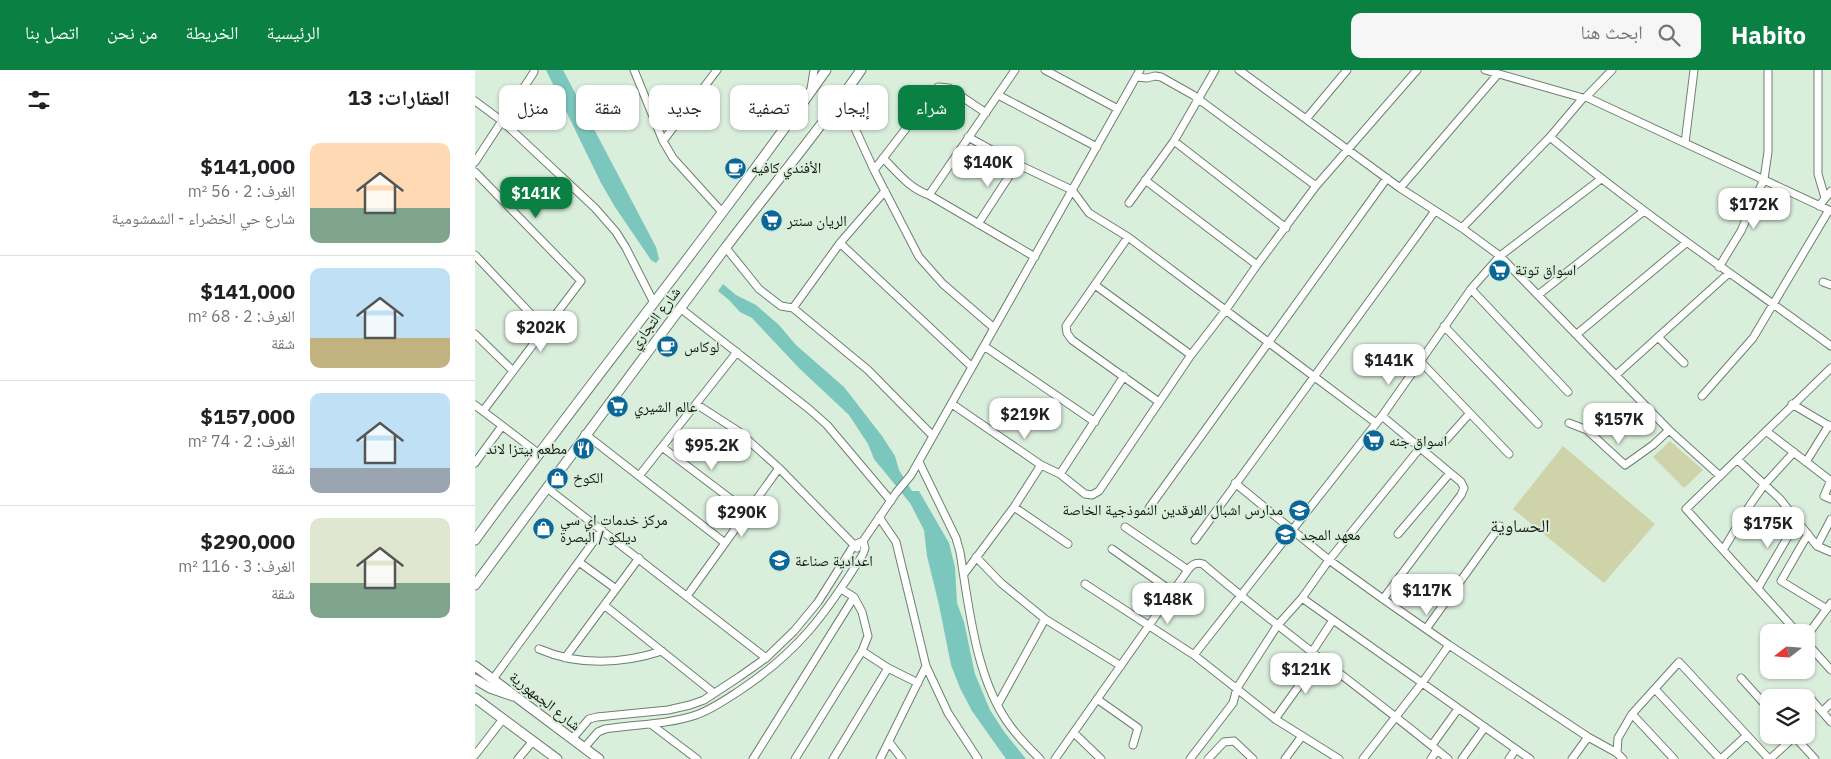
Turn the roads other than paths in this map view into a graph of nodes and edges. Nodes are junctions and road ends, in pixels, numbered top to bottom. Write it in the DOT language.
graph roads {
  1 [pos="534,70"];
  2 [pos="634,70"];
  3 [pos="814,70"];
  4 [pos="826,70"];
  5 [pos="861,70"];
  6 [pos="1015,70"];
  7 [pos="1045,70"];
  8 [pos="1140,70"];
  9 [pos="1215,70"];
  10 [pos="1239,70"];
  11 [pos="1347,70"];
  12 [pos="1417,70"];
  13 [pos="1485,70"];
  14 [pos="1612,70"];
  15 [pos="1694,70"];
  16 [pos="1768,70"];
  17 [pos="1819,70"];
  18 [pos="714,72"];
  19 [pos="1498,74"];
  20 [pos="1136,77"];
  21 [pos="526,85"];
  22 [pos="850,85"];
  23 [pos="810,93"];
  24 [pos="998,95"];
  25 [pos="1585,98"];
  26 [pos="1198,99"];
  27 [pos="475,101"];
  28 [pos="1118,109"];
  29 [pos="986,112"];
  30 [pos="499,119"];
  31 [pos="1306,119"];
  32 [pos="499,126"];
  33 [pos="818,128"];
  34 [pos="512,130"];
  35 [pos="856,130"];
  36 [pos="968,137"];
  37 [pos="1550,137"];
  38 [pos="1174,141"];
  39 [pos="663,142"];
  40 [pos="1685,142"];
  41 [pos="1097,147"];
  42 [pos="1347,148"];
  43 [pos="883,158"];
  44 [pos="475,162"];
  45 [pos="1017,164"];
  46 [pos="874,170"];
  47 [pos="475,172"];
  48 [pos="1387,178"];
  49 [pos="1601,179"];
  50 [pos="1145,180"];
  51 [pos="1764,180"];
  52 [pos="1316,186"];
  53 [pos="1400,188"];
  54 [pos="1072,190"];
  55 [pos="885,191"];
  56 [pos="1831,191"];
  57 [pos="929,195"];
  58 [pos="1825,198"];
  59 [pos="1129,203"];
  60 [pos="1819,206"];
  61 [pos="1644,211"];
  62 [pos="1830,211"];
  63 [pos="722,212"];
  64 [pos="1435,212"];
  65 [pos="978,224"];
  66 [pos="1286,228"];
  67 [pos="1462,228"];
  68 [pos="1128,237"];
  69 [pos="840,243"];
  70 [pos="1687,243"];
  71 [pos="725,248"];
  72 [pos="475,255"];
  73 [pos="1500,256"];
  74 [pos="1035,257"];
  75 [pos="1257,265"];
  76 [pos="1719,267"];
  77 [pos="1729,273"];
  78 [pos="1823,282"];
  79 [pos="1095,285"];
  80 [pos="1831,285"];
  81 [pos="1471,289"];
  82 [pos="1538,295"];
  83 [pos="654,303"];
  84 [pos="1773,304"];
  85 [pos="680,308"];
  86 [pos="793,308"];
  87 [pos="1225,311"];
  88 [pos="1443,326"];
  89 [pos="994,328"];
  90 [pos="545,329"];
  91 [pos="475,334"];
  92 [pos="1577,334"];
  93 [pos="1658,337"];
  94 [pos="1268,343"];
  95 [pos="985,346"];
  96 [pos="1831,346"];
  97 [pos="737,352"];
  98 [pos="1191,355"];
  99 [pos="1420,361"];
  100 [pos="1684,363"];
  101 [pos="972,367"];
  102 [pos="1831,368"];
  103 [pos="513,371"];
  104 [pos="1616,375"];
  105 [pos="1124,376"];
  106 [pos="1313,377"];
  107 [pos="1568,392"];
  108 [pos="1702,396"];
  109 [pos="1159,402"];
  110 [pos="696,404"];
  111 [pos="951,404"];
  112 [pos="1792,404"];
  113 [pos="475,405"];
  114 [pos="483,411"];
  115 [pos="1470,413"];
  116 [pos="1382,416"];
  117 [pos="1095,422"];
  118 [pos="1376,423"];
  119 [pos="1538,424"];
  120 [pos="1569,424"];
  121 [pos="502,426"];
  122 [pos="1830,426"];
  123 [pos="1669,430"];
  124 [pos="1766,431"];
  125 [pos="585,434"];
  126 [pos="933,436"];
  127 [pos="1446,440"];
  128 [pos="662,447"];
  129 [pos="1420,448"];
  130 [pos="1794,452"];
  131 [pos="538,454"];
  132 [pos="1509,454"];
  133 [pos="1738,460"];
  134 [pos="919,462"];
  135 [pos="1806,462"];
  136 [pos="475,463"];
  137 [pos="1041,465"];
  138 [pos="779,468"];
  139 [pos="1451,473"];
  140 [pos="1060,474"];
  141 [pos="639,476"];
  142 [pos="1720,476"];
  143 [pos="1831,481"];
  144 [pos="1235,483"];
  145 [pos="1764,485"];
  146 [pos="547,488"];
  147 [pos="1831,499"];
  148 [pos="891,501"];
  149 [pos="1014,507"];
  150 [pos="1149,508"];
  151 [pos="748,512"];
  152 [pos="879,517"];
  153 [pos="1831,519"];
  154 [pos="1797,520"];
  155 [pos="1501,526"];
  156 [pos="1125,527"];
  157 [pos="602,530"];
  158 [pos="1293,530"];
  159 [pos="1398,534"];
  160 [pos="1808,534"];
  161 [pos="475,540"];
  162 [pos="1195,540"];
  163 [pos="863,541"];
  164 [pos="725,543"];
  165 [pos="1068,544"];
  166 [pos="854,545"];
  167 [pos="1817,546"];
  168 [pos="1112,549"];
  169 [pos="1723,550"];
  170 [pos="1831,552"];
  171 [pos="863,554"];
  172 [pos="976,557"];
  173 [pos="639,558"];
  174 [pos="1329,560"];
  175 [pos="579,562"];
  176 [pos="1188,570"];
  177 [pos="963,574"];
  178 [pos="1085,584"];
  179 [pos="475,585"];
  180 [pos="1758,588"];
  181 [pos="616,589"];
  182 [pos="841,589"];
  183 [pos="1173,592"];
  184 [pos="687,596"];
  185 [pos="1240,596"];
  186 [pos="854,597"];
  187 [pos="1302,598"];
  188 [pos="1383,599"];
  189 [pos="604,605"];
  190 [pos="1829,606"];
  191 [pos="1045,619"];
  192 [pos="1333,620"];
  193 [pos="1790,624"];
  194 [pos="1815,625"];
  195 [pos="1149,626"];
  196 [pos="1277,626"];
  197 [pos="1426,629"];
  198 [pos="1449,645"];
  199 [pos="539,649"];
  200 [pos="661,651"];
  201 [pos="862,651"];
  202 [pos="1312,652"];
  203 [pos="1815,652"];
  204 [pos="1194,655"];
  205 [pos="565,658"];
  206 [pos="766,658"];
  207 [pos="1319,658"];
  208 [pos="477,666"];
  209 [pos="926,666"];
  210 [pos="1121,666"];
  211 [pos="888,668"];
  212 [pos="1831,669"];
  213 [pos="1741,678"];
  214 [pos="475,679"];
  215 [pos="493,679"];
  216 [pos="918,683"];
  217 [pos="1422,683"];
  218 [pos="1237,688"];
  219 [pos="1655,689"];
  220 [pos="714,693"];
  221 [pos="475,698"];
  222 [pos="518,698"];
  223 [pos="1097,699"];
  224 [pos="1760,699"];
  225 [pos="1831,703"];
  226 [pos="998,704"];
  227 [pos="1815,704"];
  228 [pos="1458,709"];
  229 [pos="1822,712"];
  230 [pos="623,714"];
  231 [pos="1632,714"];
  232 [pos="1397,717"];
  233 [pos="503,719"];
  234 [pos="1275,719"];
  235 [pos="1831,722"];
  236 [pos="652,724"];
  237 [pos="626,727"];
  238 [pos="1485,727"];
  239 [pos="1074,733"];
  240 [pos="1747,735"];
  241 [pos="1302,736"];
  242 [pos="1589,737"];
  243 [pos="572,739"];
  244 [pos="533,741"];
  245 [pos="889,742"];
  246 [pos="1785,744"];
  247 [pos="1801,744"];
  248 [pos="1133,745"];
  249 [pos="585,748"];
  250 [pos="1434,748"];
  251 [pos="1516,750"];
  252 [pos="1617,753"];
  253 [pos="475,755"];
  254 [pos="518,759"];
  255 [pos="557,759"];
  256 [pos="599,759"];
  257 [pos="697,759"];
  258 [pos="753,759"];
  259 [pos="795,759"];
  260 [pos="833,759"];
  261 [pos="880,759"];
  262 [pos="902,759"];
  263 [pos="978,759"];
  264 [pos="1040,759"];
  265 [pos="1055,759"];
  266 [pos="1101,759"];
  267 [pos="1191,759"];
  268 [pos="1208,759"];
  269 [pos="1253,759"];
  270 [pos="1285,759"];
  271 [pos="1339,759"];
  272 [pos="1363,759"];
  273 [pos="1431,759"];
  274 [pos="1449,759"];
  275 [pos="1462,759"];
  276 [pos="1509,759"];
  277 [pos="1530,759"];
  278 [pos="1572,759"];
  279 [pos="1623,759"];
  280 [pos="1674,759"];
  281 [pos="1720,759"];
  282 [pos="1770,759"];
  283 [pos="1815,759"];
  1 -- 21 [label="street"];
  2 -- 39 [label="street"];
  3 -- 23 [label="street"];
  4 -- 23 [label="main road, شارع التجاري"];
  5 -- 22 [label="main road, شارع التجاري"];
  6 -- 24 [label="street"];
  7 -- 28 [label="street"];
  8 -- 20 [label="street"];
  9 -- 26 [label="street"];
  10 -- 31 [label="street"];
  11 -- 31 [label="street"];
  12 -- 42 [label="street"];
  13 -- 19 [label="street"];
  14 -- 25 [label="street"];
  15 -- 40 [label="street"];
  16 -- 51 [label="street"];
  17 -- 58 [label="street"];
  18 -- 39 [label="street"];
  19 -- 25 [label="street"];
  19 -- 53 [label="street"];
  20 -- 26 [label="street"];
  20 -- 28 [label="street"];
  23 -- 63 [label="main road, شارع التجاري"];
  24 -- 29 [label="street"];
  24 -- 41 [label="street"];
  25 -- 37 [label="street"];
  25 -- 40 [label="street"];
  26 -- 38 [label="street"];
  26 -- 52 [label="street"];
  27 -- 30 [label="street"];
  28 -- 41 [label="street"];
  29 -- 36 [label="street"];
  29 -- 43 [label="street"];
  31 -- 42 [label="street"];
  32 -- 44 [label="street"];
  33 -- 71 [label="main road, شارع التجاري"];
  34 -- 83 [label="street"];
  35 -- 46 [label="street"];
  36 -- 45 [label="street"];
  36 -- 57 [label="street"];
  37 -- 49 [label="street"];
  37 -- 67 [label="street"];
  38 -- 50 [label="street"];
  38 -- 66 [label="street"];
  39 -- 63 [label="street"];
  40 -- 51 [label="street"];
  41 -- 54 [label="street"];
  42 -- 48 [label="street"];
  42 -- 52 [label="street"];
  43 -- 46 [label="street"];
  43 -- 57 [label="street"];
  45 -- 54 [label="street"];
  45 -- 65 [label="street"];
  46 -- 55 [label="street"];
  47 -- 90 [label="street"];
  48 -- 53 [label="street"];
  48 -- 94 [label="street"];
  49 -- 61 [label="street"];
  49 -- 73 [label="street"];
  50 -- 59 [label="street"];
  50 -- 75 [label="street"];
  51 -- 60 [label="street"];
  51 -- 76 [label="street"];
  52 -- 66 [label="street"];
  53 -- 64 [label="street"];
  54 -- 68 [label="street"];
  54 -- 74 [label="street"];
  55 -- 69 [label="street"];
  55 -- 89 [label="street"];
  56 -- 58 [label="street"];
  57 -- 65 [label="street"];
  58 -- 60 [label="street"];
  60 -- 62 [label="street"];
  61 -- 70 [label="street"];
  61 -- 82 [label="street"];
  62 -- 84 [label="street"];
  63 -- 83 [label="main road, شارع التجاري"];
  64 -- 67 [label="street"];
  64 -- 106 [label="street"];
  65 -- 74 [label="street"];
  66 -- 75 [label="street"];
  67 -- 73 [label="street"];
  68 -- 79 [label="street"];
  68 -- 87 [label="street"];
  69 -- 86 [label="street"];
  69 -- 101 [label="street"];
  70 -- 76 [label="street"];
  70 -- 92 [label="street"];
  71 -- 85 [label="main road, شارع التجاري"];
  71 -- 86 [label="street"];
  72 -- 90 [label="street"];
  73 -- 81 [label="street"];
  73 -- 82 [label="street"];
  74 -- 89 [label="street"];
  75 -- 87 [label="street"];
  76 -- 77 [label="street"];
  77 -- 84 [label="street"];
  77 -- 93 [label="street"];
  78 -- 80 [label="street"];
  79 -- 98 [label="street"];
  79 -- 105 [label="street"];
  81 -- 88 [label="street"];
  81 -- 107 [label="street"];
  82 -- 92 [label="street"];
  83 -- 131 [label="main road, شارع التجاري"];
  84 -- 96 [label="street"];
  84 -- 108 [label="street"];
  85 -- 97 [label="street"];
  85 -- 125 [label="main road, شارع التجاري"];
  86 -- 126 [label="street"];
  87 -- 94 [label="street"];
  87 -- 98 [label="street"];
  88 -- 99 [label="street"];
  88 -- 119 [label="street"];
  89 -- 95 [label="street"];
  90 -- 103 [label="street"];
  91 -- 103 [label="street"];
  92 -- 104 [label="street"];
  93 -- 100 [label="street"];
  93 -- 104 [label="street"];
  94 -- 106 [label="street"];
  94 -- 150 [label="street"];
  95 -- 101 [label="street"];
  95 -- 117 [label="street"];
  97 -- 110 [label="street"];
  97 -- 148 [label="street"];
  98 -- 109 [label="street"];
  99 -- 115 [label="street"];
  99 -- 116 [label="street"];
  101 -- 111 [label="street"];
  102 -- 112 [label="street"];
  103 -- 114 [label="street"];
  104 -- 123 [label="street"];
  105 -- 109 [label="street"];
  105 -- 117 [label="street"];
  106 -- 118 [label="street"];
  106 -- 144 [label="street"];
  109 -- 140 [label="street"];
  110 -- 128 [label="street"];
  110 -- 138 [label="street"];
  111 -- 126 [label="street"];
  111 -- 137 [label="street"];
  112 -- 122 [label="street"];
  112 -- 124 [label="street"];
  113 -- 114 [label="street"];
  114 -- 121 [label="street"];
  115 -- 127 [label="street"];
  115 -- 132 [label="street"];
  116 -- 118 [label="street"];
  116 -- 129 [label="street"];
  117 -- 140 [label="street"];
  118 -- 158 [label="street"];
  120 -- 123 [label="street"];
  121 -- 131 [label="street"];
  121 -- 136 [label="street"];
  122 -- 135 [label="street"];
  123 -- 142 [label="street"];
  124 -- 130 [label="street"];
  124 -- 133 [label="street"];
  125 -- 141 [label="street"];
  125 -- 146 [label="main road, شارع التجاري"];
  126 -- 134 [label="street"];
  128 -- 141 [label="street"];
  128 -- 151 [label="street"];
  129 -- 139 [label="street"];
  129 -- 174 [label="street"];
  130 -- 135 [label="street"];
  130 -- 145 [label="street"];
  131 -- 161 [label="main road, شارع التجاري"];
  133 -- 142 [label="street"];
  133 -- 145 [label="street"];
  134 -- 148 [label="street"];
  134 -- 177 [label="street"];
  135 -- 143 [label="street"];
  137 -- 140 [label="street"];
  137 -- 149 [label="street"];
  138 -- 151 [label="street"];
  138 -- 166 [label="street"];
  139 -- 159 [label="street"];
  139 -- 188 [label="street"];
  141 -- 164 [label="street"];
  142 -- 169 [label="street"];
  143 -- 147 [label="street"];
  144 -- 158 [label="street"];
  144 -- 162 [label="street"];
  145 -- 154 [label="street"];
  145 -- 169 [label="street"];
  146 -- 157 [label="street"];
  146 -- 179 [label="main road, شارع التجاري"];
  148 -- 152 [label="street"];
  149 -- 165 [label="street"];
  149 -- 172 [label="street"];
  151 -- 164 [label="street"];
  152 -- 163 [label="street"];
  152 -- 209 [label="street"];
  153 -- 167 [label="street"];
  154 -- 160 [label="street"];
  154 -- 180 [label="street"];
  155 -- 197 [label="street"];
  156 -- 176 [label="street"];
  157 -- 173 [label="street"];
  157 -- 175 [label="street"];
  158 -- 174 [label="street"];
  158 -- 185 [label="street"];
  160 -- 167 [label="street"];
  160 -- 190 [label="street"];
  163 -- 166 [label="street"];
  163 -- 171 [label="street"];
  164 -- 184 [label="street"];
  166 -- 171 [label="street"];
  166 -- 206 [label="street"];
  167 -- 170 [label="street"];
  168 -- 183 [label="street"];
  169 -- 180 [label="street"];
  171 -- 182 [label="street"];
  172 -- 177 [label="street"];
  172 -- 191 [label="street"];
  173 -- 181 [label="street"];
  173 -- 184 [label="street"];
  174 -- 187 [label="street"];
  174 -- 188 [label="street"];
  175 -- 181 [label="street"];
  175 -- 215 [label="street"];
  176 -- 183 [label="street"];
  176 -- 185 [label="street"];
  177 -- 226 [label="street"];
  178 -- 195 [label="street"];
  180 -- 193 [label="street"];
  181 -- 189 [label="street"];
  182 -- 186 [label="street"];
  182 -- 236 [label="street"];
  183 -- 195 [label="street"];
  184 -- 206 [label="street"];
  185 -- 196 [label="street"];
  185 -- 204 [label="street"];
  186 -- 201 [label="street"];
  186 -- 258 [label="street"];
  187 -- 192 [label="street"];
  187 -- 196 [label="street"];
  188 -- 197 [label="street"];
  189 -- 200 [label="street"];
  189 -- 205 [label="street"];
  190 -- 194 [label="street"];
  191 -- 210 [label="street"];
  191 -- 226 [label="street"];
  192 -- 202 [label="street"];
  192 -- 217 [label="street"];
  195 -- 204 [label="street"];
  195 -- 210 [label="street"];
  196 -- 202 [label="street"];
  196 -- 218 [label="street"];
  197 -- 198 [label="street"];
  198 -- 217 [label="street"];
  198 -- 242 [label="street"];
  199 -- 205 [label="street"];
  200 -- 205 [label="street"];
  200 -- 220 [label="street"];
  201 -- 211 [label="street"];
  201 -- 259 [label="street"];
  202 -- 207 [label="street"];
  203 -- 212 [label="street"];
  204 -- 218 [label="street"];
  206 -- 220 [label="street"];
  207 -- 232 [label="street"];
  207 -- 234 [label="street"];
  208 -- 215 [label="main road, شارع الجمهورية"];
  209 -- 216 [label="street"];
  209 -- 263 [label="street"];
  210 -- 223 [label="street"];
  211 -- 216 [label="street"];
  211 -- 260 [label="street"];
  213 -- 224 [label="street"];
  214 -- 222 [label="main road"];
  215 -- 222 [label="main road, شارع الجمهورية"];
  216 -- 245 [label="street"];
  217 -- 228 [label="street"];
  217 -- 232 [label="street"];
  218 -- 234 [label="street"];
  218 -- 267 [label="street"];
  219 -- 231 [label="street"];
  219 -- 240 [label="street"];
  219 -- 281 [label="street"];
  220 -- 230 [label="street"];
  221 -- 233 [label="main road"];
  222 -- 243 [label="main road, شارع الجمهورية"];
  223 -- 239 [label="street"];
  223 -- 248 [label="street"];
  225 -- 229 [label="street"];
  226 -- 264 [label="street"];
  227 -- 229 [label="street"];
  228 -- 238 [label="street"];
  228 -- 250 [label="street"];
  229 -- 235 [label="street"];
  230 -- 237 [label="street"];
  230 -- 243 [label="street"];
  231 -- 252 [label="street"];
  231 -- 280 [label="street"];
  232 -- 250 [label="street"];
  232 -- 272 [label="street"];
  233 -- 244 [label="main road"];
  233 -- 253 [label="street"];
  234 -- 241 [label="street"];
  236 -- 237 [label="street"];
  236 -- 257 [label="street"];
  237 -- 249 [label="street"];
  238 -- 251 [label="street"];
  238 -- 275 [label="street"];
  239 -- 265 [label="street"];
  239 -- 266 [label="street"];
  240 -- 281 [label="street"];
  240 -- 282 [label="street"];
  241 -- 270 [label="street"];
  241 -- 271 [label="street"];
  242 -- 252 [label="street"];
  242 -- 278 [label="street"];
  243 -- 249 [label="main road, شارع الجمهورية"];
  244 -- 254 [label="street"];
  244 -- 255 [label="main road"];
  245 -- 261 [label="street"];
  245 -- 262 [label="street"];
  246 -- 282 [label="street"];
  247 -- 283 [label="street"];
  249 -- 256 [label="main road, شارع الجمهورية"];
  250 -- 273 [label="street"];
  250 -- 274 [label="street"];
  251 -- 276 [label="street"];
  251 -- 277 [label="street"];
  252 -- 279 [label="street"];
  268 -- 269 [label="street"];
}
